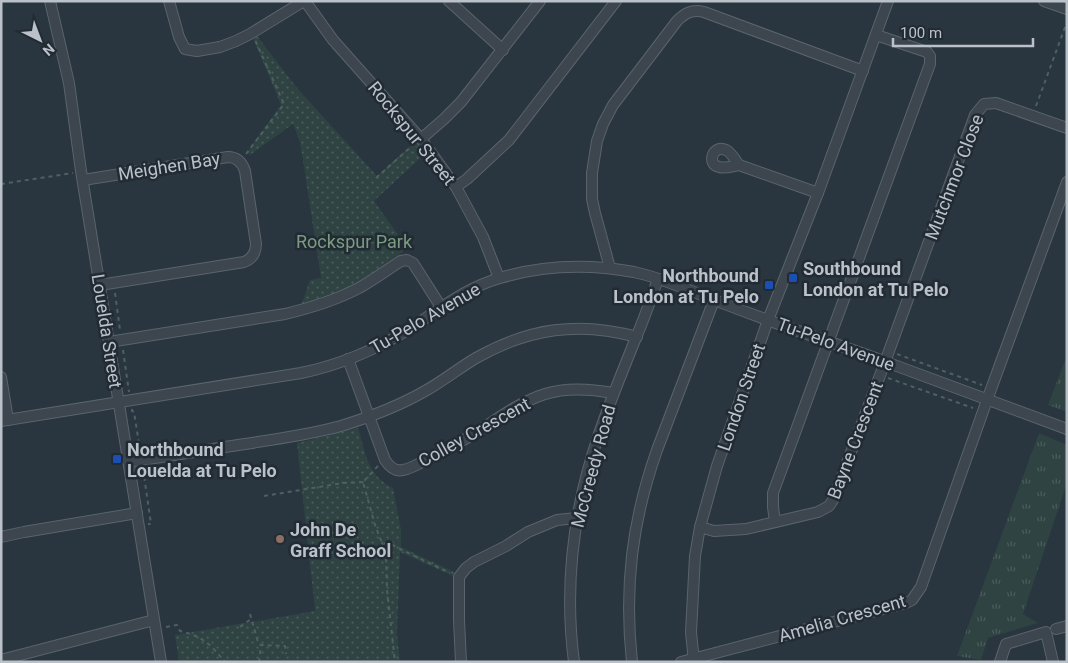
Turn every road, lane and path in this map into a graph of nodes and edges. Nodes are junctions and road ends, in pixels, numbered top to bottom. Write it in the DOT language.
graph roads {
  1 [pos="50,1"];
  2 [pos="169,1"];
  3 [pos="304,1"];
  4 [pos="449,1"];
  5 [pos="540,1"];
  6 [pos="616,1"];
  7 [pos="888,1"];
  8 [pos="1044,1"];
  9 [pos="1067,9"];
  10 [pos="1067,22"];
  11 [pos="252,33"];
  12 [pos="876,35"];
  13 [pos="504,50"];
  14 [pos="863,71"];
  15 [pos="1032,116"];
  16 [pos="1067,128"];
  17 [pos="420,138"];
  18 [pos="240,162"];
  19 [pos="739,165"];
  20 [pos="82,176"];
  21 [pos="376,178"];
  22 [pos="1067,182"];
  23 [pos="1,184"];
  24 [pos="456,187"];
  25 [pos="818,193"];
  26 [pos="610,268"];
  27 [pos="499,278"];
  28 [pos="658,279"];
  29 [pos="100,285"];
  30 [pos="714,300"];
  31 [pos="441,307"];
  32 [pos="768,320"];
  33 [pos="637,337"];
  34 [pos="109,342"];
  35 [pos="828,342"];
  36 [pos="889,351"];
  37 [pos="348,359"];
  38 [pos="885,362"];
  39 [pos="880,375"];
  40 [pos="1,377"];
  41 [pos="991,388"];
  42 [pos="613,393"];
  43 [pos="987,400"];
  44 [pos="118,402"];
  45 [pos="982,411"];
  46 [pos="370,416"];
  47 [pos="5,420"];
  48 [pos="1067,429"];
  49 [pos="384,460"];
  50 [pos="128,462"];
  51 [pos="363,482"];
  52 [pos="264,496"];
  53 [pos="137,512"];
  54 [pos="577,518"];
  55 [pos="776,522"];
  56 [pos="700,527"];
  57 [pos="1,537"];
  58 [pos="382,542"];
  59 [pos="459,577"];
  60 [pos="250,614"];
  61 [pos="154,620"];
  62 [pos="251,620"];
  63 [pos="240,627"];
  64 [pos="163,628"];
  65 [pos="261,645"];
  66 [pos="286,654"];
  67 [pos="1,660"];
  68 [pos="693,660"];
  69 [pos="161,662"];
  70 [pos="225,662"];
  71 [pos="260,662"];
  72 [pos="395,662"];
  73 [pos="461,662"];
  74 [pos="574,662"];
  75 [pos="632,662"];
  76 [pos="682,662"];
  77 [pos="1000,662"];
  78 [pos="1053,662"];
  1 -- 20 [label="street, Louelda Street"];
  2 -- 11 [label="street"];
  3 -- 11 [label="street"];
  3 -- 17 [label="street, Rockspur Street"];
  4 -- 13 [label="street"];
  5 -- 13 [label="street"];
  6 -- 24 [label="street"];
  7 -- 12 [label="street, London Street"];
  8 -- 9 [label="street"];
  10 -- 15 [label="path"];
  11 -- 18 [label="path"];
  12 -- 14 [label="street, London Street"];
  12 -- 35 [label="street"];
  13 -- 17 [label="street"];
  14 -- 25 [label="street, London Street"];
  14 -- 26 [label="street"];
  15 -- 16 [label="street, Mutchmor Close"];
  15 -- 36 [label="street, Mutchmor Close"];
  17 -- 21 [label="path"];
  17 -- 24 [label="street, Rockspur Street"];
  18 -- 20 [label="street, Meighen Bay"];
  18 -- 29 [label="street, Meighen Bay"];
  19 -- 25 [label="street"];
  20 -- 23 [label="path"];
  20 -- 29 [label="street, Louelda Street"];
  22 -- 41 [label="street"];
  24 -- 27 [label="street, Rockspur Street"];
  25 -- 32 [label="street, London Street"];
  26 -- 27 [label="street, Tu-Pelo Avenue"];
  26 -- 28 [label="street, Tu-Pelo Avenue"];
  27 -- 31 [label="street, Tu-Pelo Avenue"];
  28 -- 30 [label="street, Tu-Pelo Avenue"];
  28 -- 33 [label="street, McCreedy Road"];
  29 -- 34 [label="street, Louelda Street"];
  30 -- 32 [label="street, Tu-Pelo Avenue"];
  30 -- 75 [label="street"];
  31 -- 34 [label="street"];
  31 -- 37 [label="street, Tu-Pelo Avenue"];
  32 -- 35 [label="street, Tu-Pelo Avenue"];
  32 -- 56 [label="street, London Street"];
  33 -- 42 [label="street, McCreedy Road"];
  33 -- 46 [label="street"];
  34 -- 44 [label="street, Louelda Street"];
  35 -- 38 [label="street, Tu-Pelo Avenue"];
  35 -- 55 [label="street"];
  36 -- 38 [label="street, Mutchmor Close"];
  36 -- 41 [label="path"];
  37 -- 44 [label="street, Tu-Pelo Avenue"];
  37 -- 46 [label="street"];
  38 -- 39 [label="street, Bayne Crescent"];
  38 -- 43 [label="street, Tu-Pelo Avenue"];
  39 -- 45 [label="path"];
  39 -- 55 [label="street, Bayne Crescent"];
  40 -- 47 [label="street"];
  41 -- 43 [label="street"];
  42 -- 49 [label="street, Colley Crescent"];
  42 -- 54 [label="street, McCreedy Road"];
  43 -- 45 [label="street, Amelia Crescent"];
  43 -- 48 [label="street, Tu-Pelo Avenue"];
  44 -- 47 [label="street, Tu-Pelo Avenue"];
  44 -- 50 [label="street, Louelda Street"];
  45 -- 68 [label="street, Amelia Crescent"];
  46 -- 49 [label="street"];
  46 -- 50 [label="street"];
  49 -- 51 [label="path"];
  50 -- 53 [label="street, Louelda Street"];
  51 -- 52 [label="path"];
  51 -- 58 [label="path"];
  53 -- 57 [label="street"];
  53 -- 61 [label="street, Louelda Street"];
  54 -- 59 [label="street"];
  54 -- 74 [label="street, McCreedy Road"];
  55 -- 56 [label="street, Bayne Crescent"];
  56 -- 68 [label="street, London Street"];
  58 -- 59 [label="path"];
  58 -- 72 [label="path"];
  59 -- 73 [label="street"];
  60 -- 62 [label="path"];
  61 -- 67 [label="street"];
  61 -- 69 [label="street, Louelda Street"];
  62 -- 63 [label="path"];
  62 -- 65 [label="path"];
  64 -- 70 [label="path"];
  65 -- 66 [label="path"];
  65 -- 71 [label="path"];
  68 -- 76 [label="street, Amelia Crescent"];
  77 -- 78 [label="street"];
}
